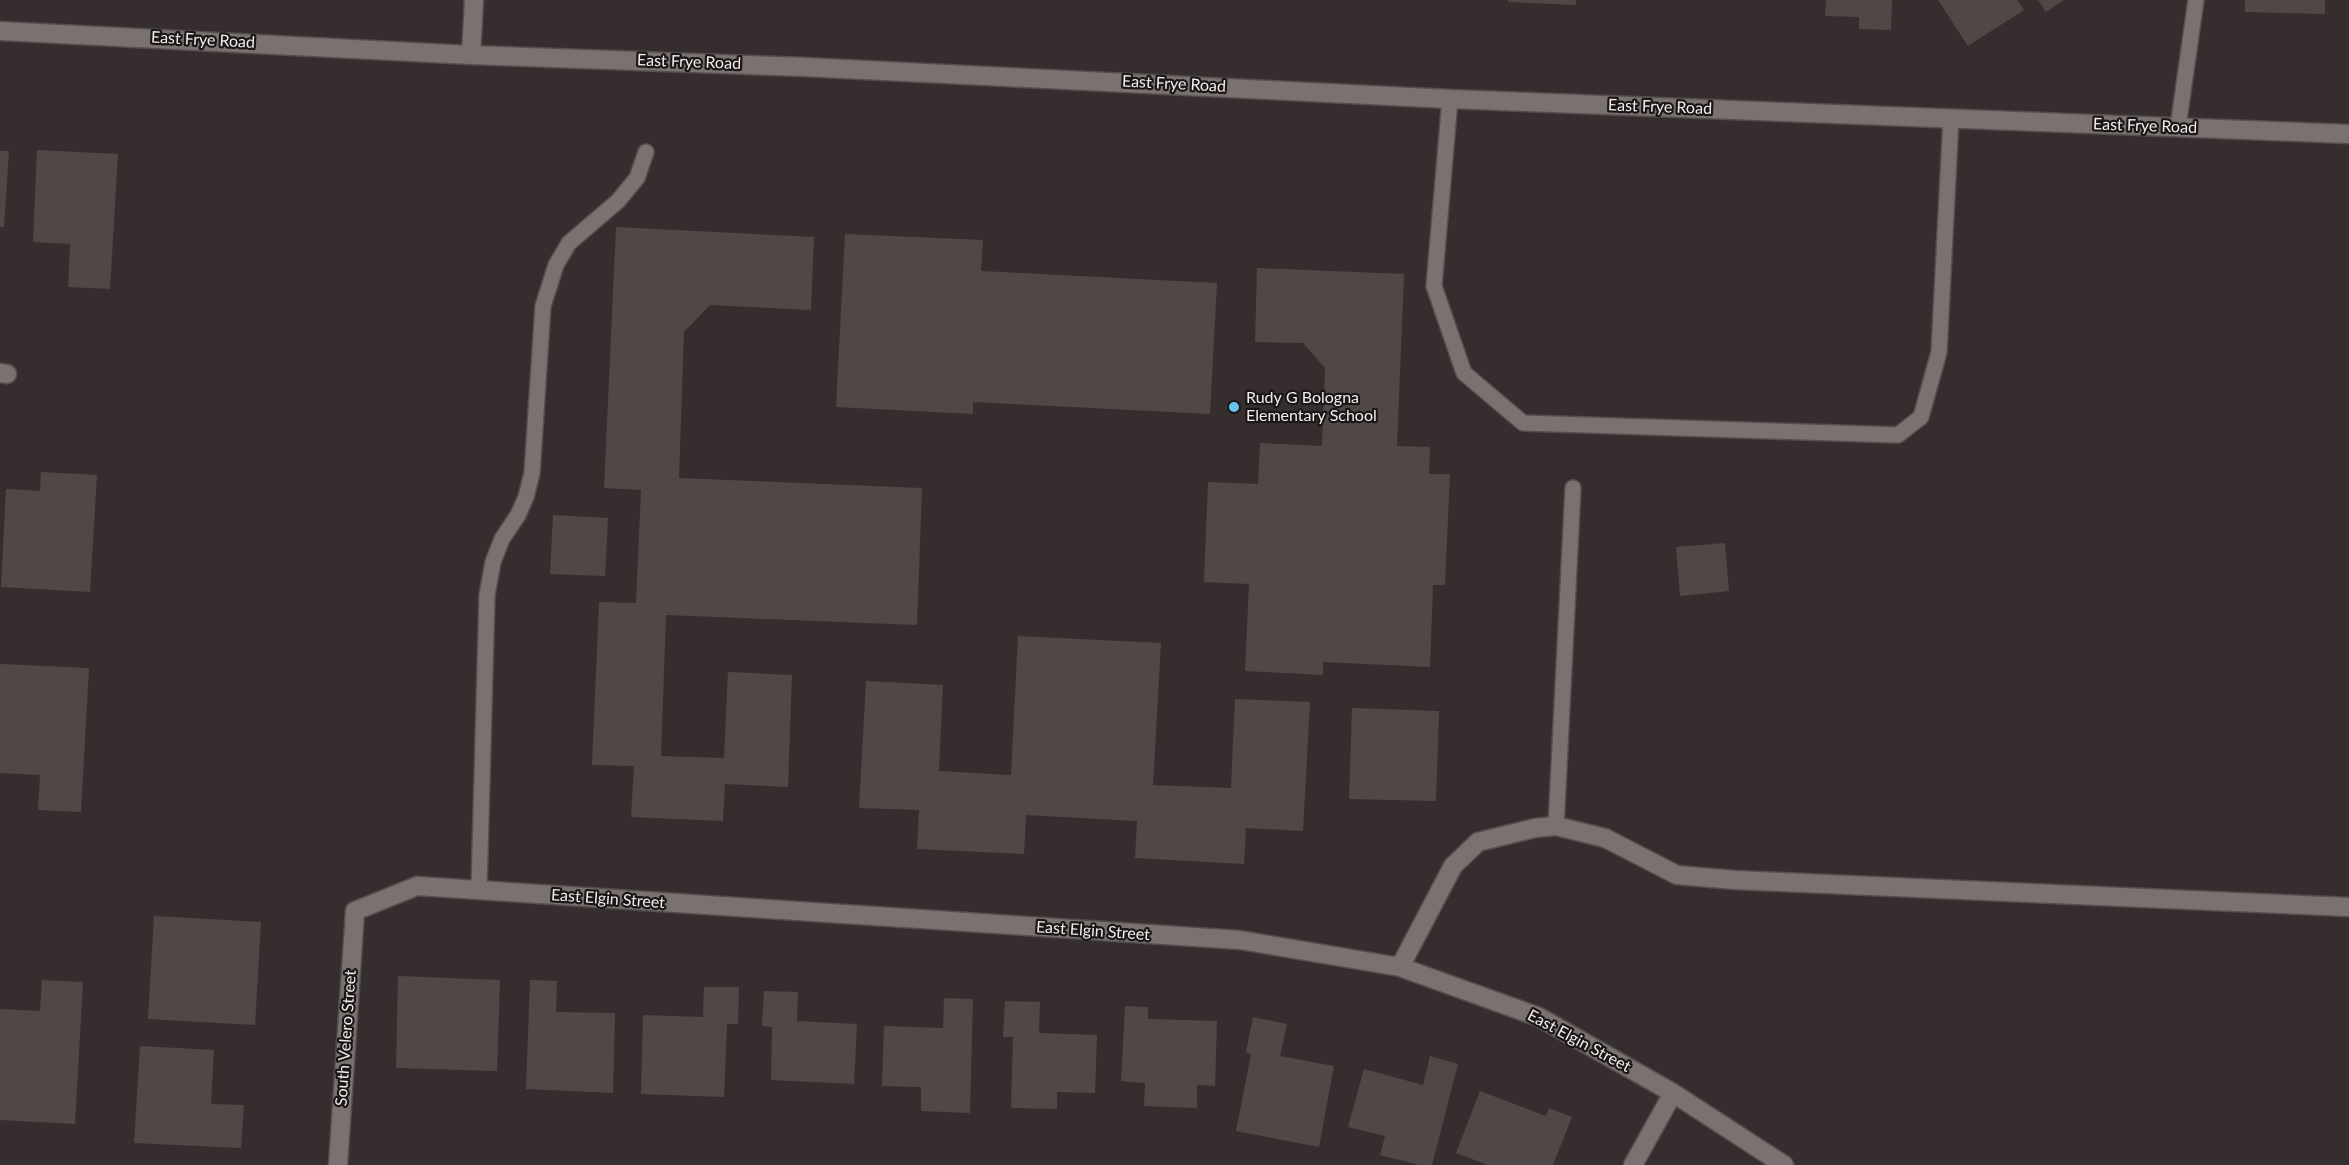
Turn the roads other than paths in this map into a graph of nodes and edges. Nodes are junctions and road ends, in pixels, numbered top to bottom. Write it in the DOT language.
graph roads {
  1 [pos="474,0"];
  2 [pos="2196,0"];
  3 [pos="0,31"];
  4 [pos="471,55"];
  5 [pos="1450,99"];
  6 [pos="1951,118"];
  7 [pos="2178,127"];
  8 [pos="2349,134"];
  9 [pos="646,152"];
  10 [pos="1573,488"];
  11 [pos="1557,826"];
  12 [pos="479,890"];
  13 [pos="2349,907"];
  14 [pos="355,911"];
  15 [pos="1400,967"];
  16 [pos="1673,1093"];
  17 [pos="338,1165"];
  18 [pos="1633,1165"];
  19 [pos="1784,1165"];
  1 -- 4 [label="street"];
  2 -- 7 [label="lane"];
  3 -- 4 [label="street, East Frye Road"];
  4 -- 5 [label="street, East Frye Road"];
  5 -- 6 [label="street, East Frye Road"];
  5 -- 6 [label="lane"];
  6 -- 7 [label="street, East Frye Road"];
  7 -- 8 [label="street, East Frye Road"];
  9 -- 12 [label="lane"];
  10 -- 11 [label="lane"];
  11 -- 13 [label="street"];
  11 -- 15 [label="street"];
  12 -- 14 [label="street, East Elgin Street"];
  12 -- 15 [label="street, East Elgin Street"];
  14 -- 17 [label="street, South Velero Street"];
  15 -- 16 [label="street, East Elgin Street"];
  16 -- 18 [label="street"];
  16 -- 19 [label="street, East Elgin Street"];
}
